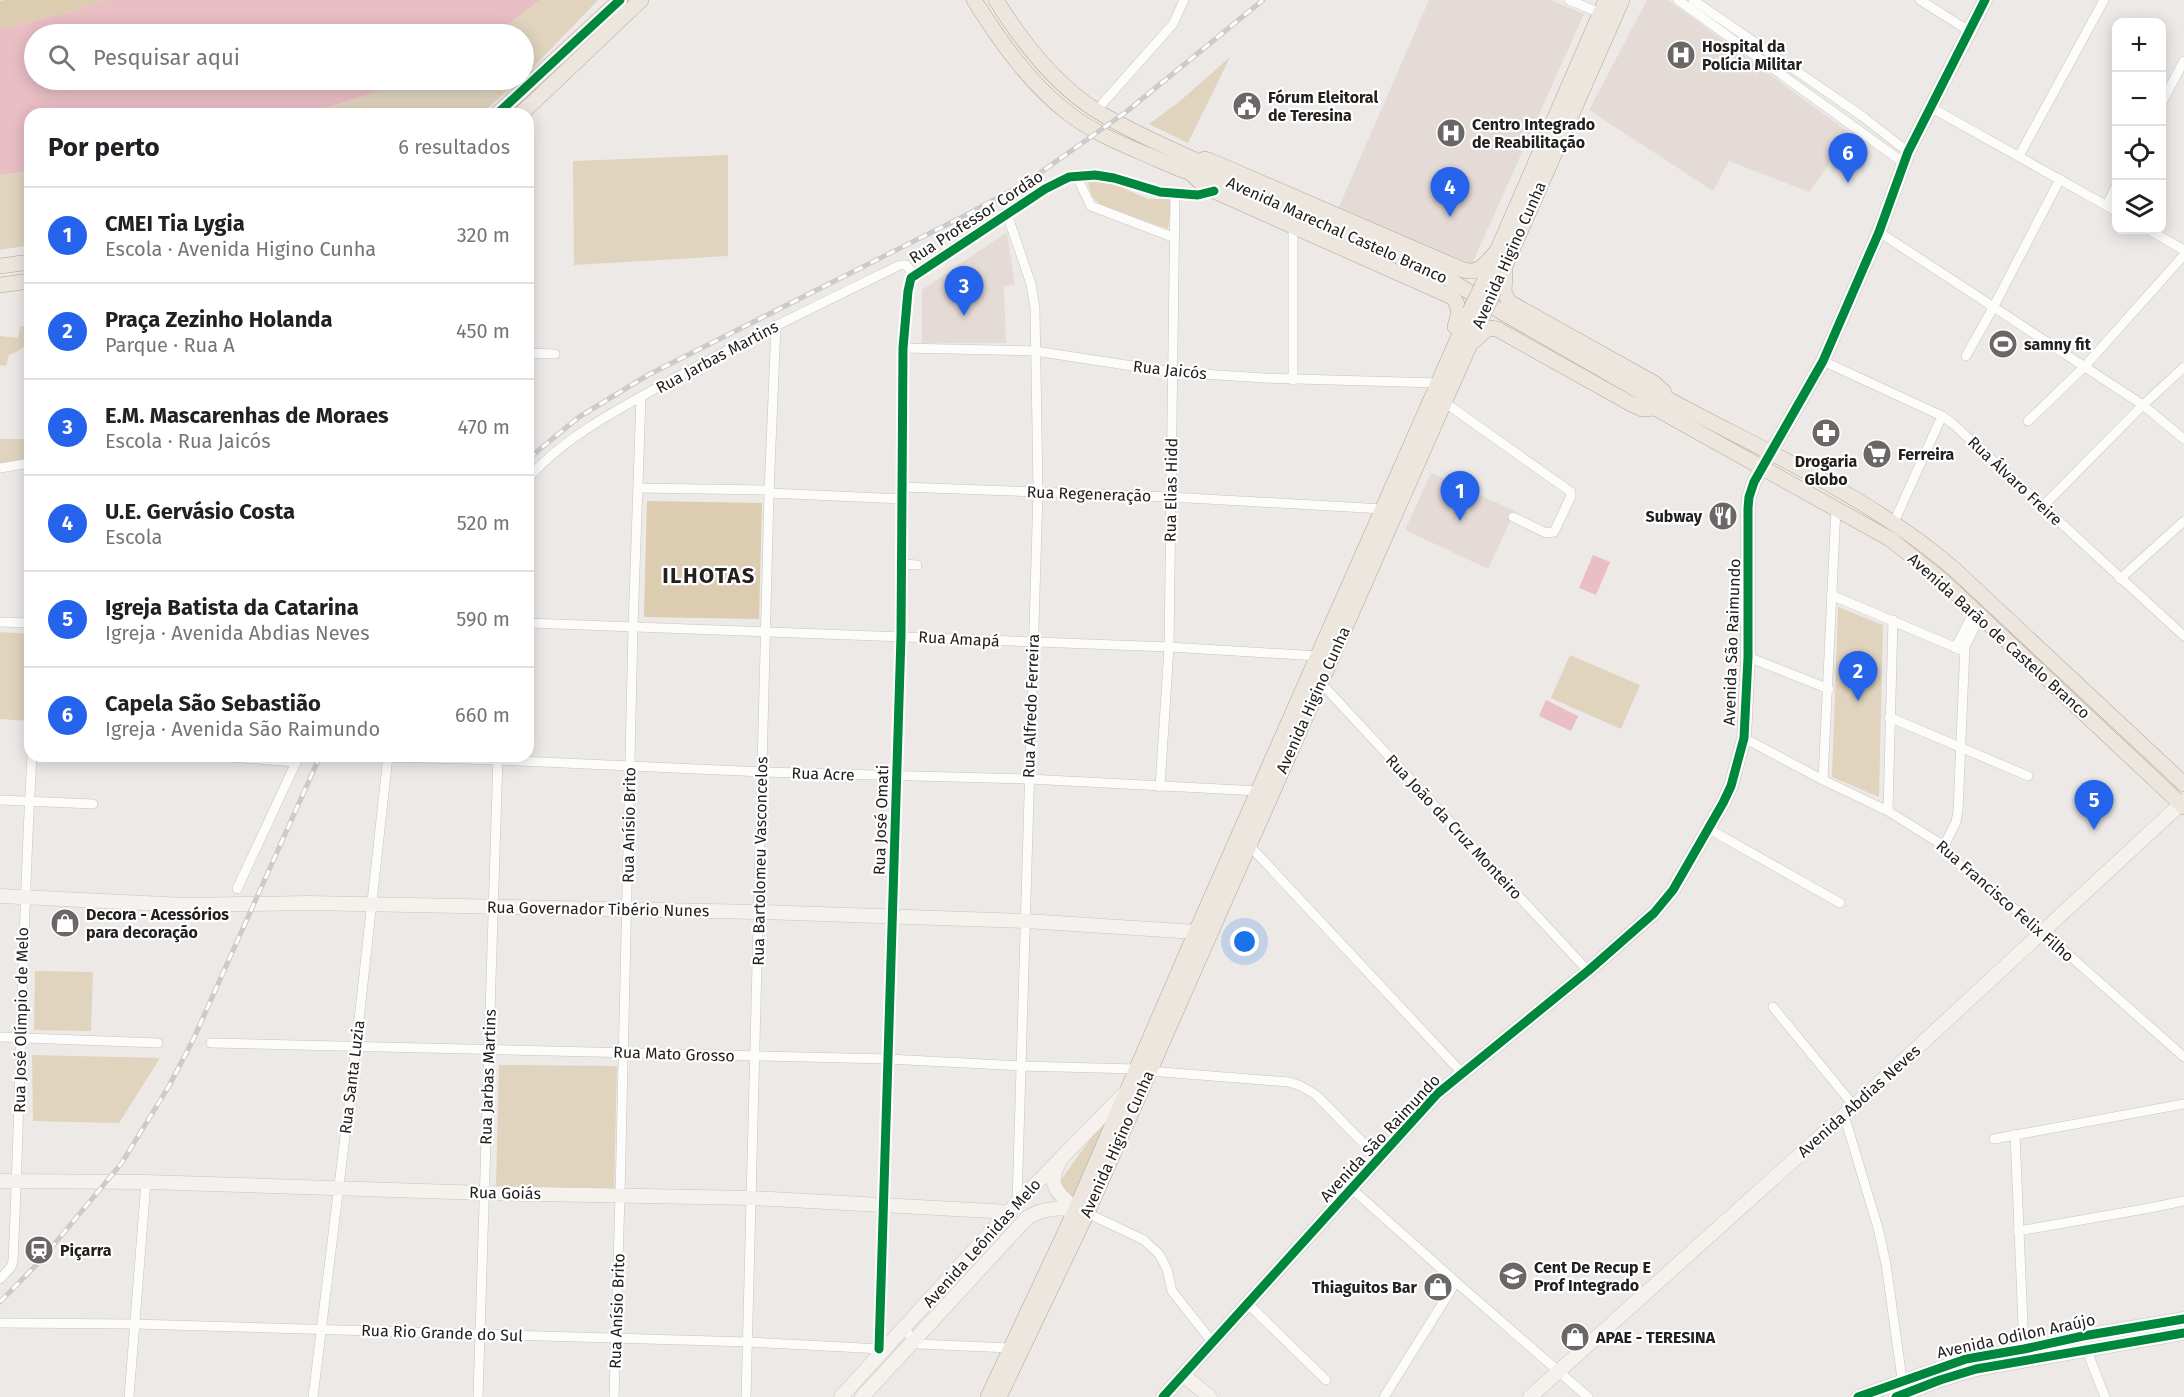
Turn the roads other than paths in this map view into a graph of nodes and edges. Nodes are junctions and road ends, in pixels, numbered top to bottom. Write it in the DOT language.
graph roads {
  1 [pos="620,0"];
  2 [pos="641,0"];
  3 [pos="975,0"];
  4 [pos="996,0"];
  5 [pos="1184,0"];
  6 [pos="1569,0"];
  7 [pos="1622,0"];
  8 [pos="1678,0"];
  9 [pos="1693,0"];
  10 [pos="1920,0"];
  11 [pos="1985,0"];
  12 [pos="2104,0"];
  13 [pos="1603,7"];
  14 [pos="1704,7"];
  15 [pos="591,26"];
  16 [pos="1969,32"];
  17 [pos="600,40"];
  18 [pos="2184,61"];
  19 [pos="534,79"];
  20 [pos="523,90"];
  21 [pos="2166,95"];
  22 [pos="1102,104"];
  23 [pos="1930,107"];
  24 [pos="503,108"];
  25 [pos="527,108"];
  26 [pos="2019,156"];
  27 [pos="1906,158"];
  28 [pos="1196,169"];
  29 [pos="1076,175"];
  30 [pos="2060,179"];
  31 [pos="1216,185"];
  32 [pos="1176,194"];
  33 [pos="2112,194"];
  34 [pos="2106,205"];
  35 [pos="2112,209"];
  36 [pos="1007,214"];
  37 [pos="1293,226"];
  38 [pos="1879,232"];
  39 [pos="2156,234"];
  40 [pos="1175,238"];
  41 [pos="2184,250"];
  42 [pos="1497,251"];
  43 [pos="2184,255"];
  44 [pos="24,263"];
  45 [pos="0,266"];
  46 [pos="1505,266"];
  47 [pos="911,278"];
  48 [pos="24,282"];
  49 [pos="0,285"];
  50 [pos="1488,288"];
  51 [pos="908,291"];
  52 [pos="1994,306"];
  53 [pos="1476,314"];
  54 [pos="776,325"];
  55 [pos="1469,345"];
  56 [pos="903,348"];
  57 [pos="1454,349"];
  58 [pos="1035,351"];
  59 [pos="534,353"];
  60 [pos="555,354"];
  61 [pos="1966,356"];
  62 [pos="1822,361"];
  63 [pos="2085,366"];
  64 [pos="2184,367"];
  65 [pos="1172,372"];
  66 [pos="1293,380"];
  67 [pos="1438,383"];
  68 [pos="1641,392"];
  69 [pos="640,397"];
  70 [pos="1444,402"];
  71 [pos="1660,403"];
  72 [pos="2143,405"];
  73 [pos="1942,416"];
  74 [pos="2028,421"];
  75 [pos="2184,439"];
  76 [pos="1771,454"];
  77 [pos="24,464"];
  78 [pos="0,468"];
  79 [pos="1762,468"];
  80 [pos="534,473"];
  81 [pos="903,487"];
  82 [pos="638,488"];
  83 [pos="769,492"];
  84 [pos="1038,492"];
  85 [pos="1170,497"];
  86 [pos="903,499"];
  87 [pos="2042,507"];
  88 [pos="1836,508"];
  89 [pos="1384,509"];
  90 [pos="1513,517"];
  91 [pos="2184,521"];
  92 [pos="1894,522"];
  93 [pos="902,564"];
  94 [pos="917,565"];
  95 [pos="2120,579"];
  96 [pos="1832,596"];
  97 [pos="1977,615"];
  98 [pos="1893,621"];
  99 [pos="0,622"];
  100 [pos="24,623"];
  101 [pos="534,623"];
  102 [pos="633,627"];
  103 [pos="766,631"];
  104 [pos="901,636"];
  105 [pos="2184,636"];
  106 [pos="1032,643"];
  107 [pos="1169,647"];
  108 [pos="1961,648"];
  109 [pos="1318,656"];
  110 [pos="1748,657"];
  111 [pos="1321,683"];
  112 [pos="1828,689"];
  113 [pos="1889,717"];
  114 [pos="1744,738"];
  115 [pos="1959,747"];
  116 [pos="534,760"];
  117 [pos="32,762"];
  118 [pos="296,762"];
  119 [pos="387,762"];
  120 [pos="498,762"];
  121 [pos="630,766"];
  122 [pos="763,772"];
  123 [pos="897,776"];
  124 [pos="2028,776"];
  125 [pos="1029,779"];
  126 [pos="1823,780"];
  127 [pos="2184,784"];
  128 [pos="1160,787"];
  129 [pos="1259,791"];
  130 [pos="0,800"];
  131 [pos="29,801"];
  132 [pos="93,804"];
  133 [pos="2183,804"];
  134 [pos="1888,811"];
  135 [pos="1709,829"];
  136 [pos="1248,844"];
  137 [pos="1944,846"];
  138 [pos="237,889"];
  139 [pos="0,896"];
  140 [pos="24,896"];
  141 [pos="1840,903"];
  142 [pos="371,905"];
  143 [pos="493,907"];
  144 [pos="627,909"];
  145 [pos="759,912"];
  146 [pos="893,917"];
  147 [pos="1026,921"];
  148 [pos="2044,933"];
  149 [pos="1201,938"];
  150 [pos="1588,971"];
  151 [pos="1773,1007"];
  152 [pos="0,1037"];
  153 [pos="21,1038"];
  154 [pos="158,1043"];
  155 [pos="211,1043"];
  156 [pos="356,1047"];
  157 [pos="489,1048"];
  158 [pos="623,1052"];
  159 [pos="755,1056"];
  160 [pos="2184,1057"];
  161 [pos="888,1059"];
  162 [pos="1022,1066"];
  163 [pos="1143,1070"];
  164 [pos="1462,1073"];
  165 [pos="1126,1092"];
  166 [pos="2184,1104"];
  167 [pos="1849,1111"];
  168 [pos="2014,1134"];
  169 [pos="1994,1139"];
  170 [pos="1061,1158"];
  171 [pos="1379,1159"];
  172 [pos="0,1181"];
  173 [pos="17,1182"];
  174 [pos="146,1182"];
  175 [pos="339,1188"];
  176 [pos="1352,1189"];
  177 [pos="485,1193"];
  178 [pos="620,1196"];
  179 [pos="752,1198"];
  180 [pos="2184,1200"];
  181 [pos="884,1206"];
  182 [pos="1013,1208"];
  183 [pos="1081,1211"];
  184 [pos="2018,1231"];
  185 [pos="0,1280"];
  186 [pos="1455,1282"];
  187 [pos="1248,1304"];
  188 [pos="2184,1319"];
  189 [pos="0,1323"];
  190 [pos="135,1324"];
  191 [pos="904,1329"];
  192 [pos="322,1330"];
  193 [pos="2184,1332"];
  194 [pos="482,1334"];
  195 [pos="2083,1336"];
  196 [pos="616,1338"];
  197 [pos="915,1341"];
  198 [pos="749,1342"];
  199 [pos="1213,1344"];
  200 [pos="1010,1348"];
  201 [pos="881,1349"];
  202 [pos="2024,1349"];
  203 [pos="2086,1351"];
  204 [pos="1560,1372"];
  205 [pos="1183,1375"];
  206 [pos="1326,1380"];
  207 [pos="1902,1392"];
  208 [pos="129,1397"];
  209 [pos="313,1397"];
  210 [pos="478,1397"];
  211 [pos="614,1397"];
  212 [pos="746,1397"];
  213 [pos="841,1397"];
  214 [pos="862,1397"];
  215 [pos="988,1397"];
  216 [pos="999,1397"];
  217 [pos="1163,1397"];
  218 [pos="1210,1397"];
  219 [pos="1384,1397"];
  220 [pos="1530,1397"];
  221 [pos="1588,1397"];
  222 [pos="1858,1397"];
  223 [pos="2106,1397"];
  1 -- 15 [label="main road"];
  2 -- 17 [label="main road"];
  3 -- 28 [label="main road"];
  4 -- 28 [label="main road"];
  5 -- 22 [label="street"];
  6 -- 13 [label="street"];
  7 -- 46 [label="main road, Avenida Higino Cunha"];
  8 -- 14 [label="street"];
  9 -- 14 [label="street"];
  10 -- 16 [label="street"];
  11 -- 16 [label="street, Avenida São Raimundo"];
  12 -- 26 [label="street"];
  13 -- 42 [label="main road, Avenida Higino Cunha"];
  14 -- 27 [label="street"];
  15 -- 17 [label="main road"];
  15 -- 19 [label="main road"];
  16 -- 23 [label="street, Avenida São Raimundo"];
  17 -- 25 [label="main road"];
  18 -- 21 [label="street"];
  20 -- 24 [label="main road"];
  23 -- 26 [label="street"];
  23 -- 27 [label="street, Avenida São Raimundo"];
  26 -- 30 [label="street"];
  27 -- 38 [label="street, Avenida São Raimundo"];
  28 -- 31 [label="main road"];
  28 -- 42 [label="main road"];
  29 -- 32 [label="street, Rua Professor Cordão"];
  29 -- 36 [label="street, Rua Professor Cordão"];
  29 -- 40 [label="street"];
  30 -- 34 [label="street"];
  30 -- 52 [label="street"];
  31 -- 32 [label="street"];
  31 -- 37 [label="main road"];
  31 -- 68 [label="main road, Avenida Marechal Castelo Branco"];
  32 -- 40 [label="street, Rua Elias Hidd"];
  33 -- 34 [label="street"];
  34 -- 35 [label="street"];
  36 -- 47 [label="street, Rua Professor Cordão"];
  36 -- 58 [label="street, Rua Alfredo Ferreira"];
  37 -- 57 [label="main road"];
  37 -- 66 [label="street"];
  38 -- 52 [label="street"];
  38 -- 62 [label="street, Avenida São Raimundo"];
  39 -- 41 [label="street"];
  40 -- 65 [label="street, Rua Elias Hidd"];
  42 -- 50 [label="main road, Avenida Higino Cunha"];
  43 -- 63 [label="street"];
  44 -- 45 [label="main road"];
  46 -- 50 [label="main road, Avenida Higino Cunha"];
  46 -- 71 [label="main road"];
  47 -- 51 [label="street, Rua Professor Cordão"];
  47 -- 54 [label="street, Rua Jarbas Martins"];
  48 -- 49 [label="main road"];
  50 -- 53 [label="main road, Avenida Higino Cunha, bridge"];
  51 -- 56 [label="street, Rua José Omati"];
  52 -- 61 [label="street"];
  52 -- 63 [label="street"];
  53 -- 55 [label="main road, Avenida Higino Cunha"];
  53 -- 57 [label="main road, Avenida Higino Cunha"];
  54 -- 69 [label="street, Rua Jarbas Martins"];
  54 -- 83 [label="street, Rua Bartolomeu Vasconcelos"];
  55 -- 70 [label="main road, Avenida Higino Cunha"];
  55 -- 71 [label="main road"];
  56 -- 58 [label="street, Rua Jaicós"];
  56 -- 81 [label="street, Rua José Omati"];
  57 -- 67 [label="main road, Avenida Higino Cunha"];
  58 -- 65 [label="street, Rua Jaicós"];
  58 -- 84 [label="street, Rua Alfredo Ferreira"];
  59 -- 60 [label="street"];
  62 -- 73 [label="street, Rua Álvaro Freire"];
  62 -- 76 [label="street, Avenida São Raimundo"];
  63 -- 72 [label="street"];
  63 -- 74 [label="street"];
  64 -- 72 [label="street"];
  65 -- 66 [label="street, Rua Jaicós"];
  65 -- 85 [label="street, Rua Elias Hidd"];
  66 -- 67 [label="street, Rua Jaicós"];
  67 -- 89 [label="main road, Avenida Higino Cunha"];
  68 -- 71 [label="main road, Avenida Barão de Castelo Branco"];
  69 -- 80 [label="street, Rua Jarbas Martins"];
  69 -- 82 [label="street, Rua Anísio Brito"];
  70 -- 90 [label="street"];
  70 -- 111 [label="main road, Avenida Higino Cunha"];
  71 -- 76 [label="main road, Avenida Barão de Castelo Branco"];
  71 -- 79 [label="main road, Avenida Barão de Castelo Branco"];
  72 -- 75 [label="street"];
  72 -- 87 [label="street"];
  73 -- 87 [label="street, Rua Álvaro Freire"];
  73 -- 92 [label="street"];
  76 -- 79 [label="street, Avenida São Raimundo"];
  76 -- 92 [label="main road, Avenida Barão de Castelo Branco"];
  77 -- 78 [label="street"];
  79 -- 88 [label="main road, Avenida Barão de Castelo Branco"];
  79 -- 110 [label="street, Avenida São Raimundo"];
  81 -- 84 [label="street, Rua Regeneração"];
  81 -- 86 [label="street, Rua José Omati"];
  82 -- 83 [label="street"];
  82 -- 102 [label="street, Rua Anísio Brito"];
  83 -- 86 [label="street"];
  83 -- 103 [label="street, Rua Bartolomeu Vasconcelos"];
  84 -- 85 [label="street, Rua Regeneração"];
  84 -- 106 [label="street, Rua Alfredo Ferreira"];
  85 -- 89 [label="street, Rua Regeneração"];
  85 -- 107 [label="street, Rua Elias Hidd"];
  86 -- 93 [label="street, Rua José Omati"];
  87 -- 95 [label="street, Rua Álvaro Freire"];
  88 -- 96 [label="street"];
  88 -- 97 [label="main road, Avenida Barão de Castelo Branco"];
  89 -- 109 [label="main road, Avenida Higino Cunha"];
  91 -- 95 [label="street"];
  92 -- 127 [label="main road, Avenida Barão de Castelo Branco"];
  93 -- 94 [label="street"];
  93 -- 104 [label="street, Rua José Omati"];
  95 -- 105 [label="street, Rua Álvaro Freire"];
  96 -- 98 [label="street"];
  96 -- 112 [label="street"];
  97 -- 108 [label="street"];
  97 -- 133 [label="main road, Avenida Barão de Castelo Branco"];
  98 -- 108 [label="street"];
  98 -- 113 [label="street"];
  99 -- 100 [label="street"];
  101 -- 102 [label="street, Rua Amapá"];
  102 -- 103 [label="street, Rua Amapá"];
  102 -- 121 [label="street, Rua Anísio Brito"];
  103 -- 104 [label="street, Rua Amapá"];
  103 -- 122 [label="street, Rua Bartolomeu Vasconcelos"];
  104 -- 106 [label="street, Rua Amapá"];
  104 -- 123 [label="street, Rua José Omati"];
  106 -- 107 [label="street, Rua Amapá"];
  106 -- 125 [label="street, Rua Alfredo Ferreira"];
  107 -- 109 [label="street, Rua Amapá"];
  107 -- 128 [label="street, Rua Elias Hidd"];
  108 -- 115 [label="street"];
  109 -- 129 [label="main road, Avenida Higino Cunha"];
  110 -- 112 [label="street"];
  110 -- 114 [label="street, Avenida São Raimundo"];
  111 -- 136 [label="main road, Avenida Higino Cunha"];
  111 -- 150 [label="street, Rua João da Cruz Monteiro"];
  112 -- 126 [label="street"];
  113 -- 115 [label="street"];
  113 -- 134 [label="street"];
  114 -- 126 [label="street, Rua Francisco Felix Filho"];
  114 -- 135 [label="street, Avenida São Raimundo"];
  115 -- 124 [label="street"];
  115 -- 137 [label="street"];
  116 -- 121 [label="street, Rua Acre"];
  117 -- 131 [label="street, Rua José Olímpio de Melo"];
  118 -- 138 [label="street"];
  119 -- 142 [label="street, Rua Santa Luzia"];
  120 -- 143 [label="street, Rua Jarbas Martins"];
  121 -- 122 [label="street, Rua Acre"];
  121 -- 144 [label="street, Rua Anísio Brito"];
  122 -- 123 [label="street, Rua Acre"];
  122 -- 145 [label="street, Rua Bartolomeu Vasconcelos"];
  123 -- 125 [label="street, Rua Acre"];
  123 -- 146 [label="street, Rua José Omati"];
  125 -- 128 [label="street, Rua Acre"];
  125 -- 147 [label="street, Rua Alfredo Ferreira"];
  126 -- 134 [label="street, Rua Francisco Felix Filho"];
  128 -- 129 [label="street, Rua Acre"];
  129 -- 149 [label="main road, Avenida Higino Cunha"];
  130 -- 131 [label="street"];
  131 -- 132 [label="street"];
  131 -- 140 [label="street, Rua José Olímpio de Melo"];
  133 -- 148 [label="street, Avenida Abdias Neves"];
  134 -- 137 [label="street, Rua Francisco Felix Filho"];
  135 -- 141 [label="street"];
  135 -- 150 [label="street, Avenida São Raimundo"];
  136 -- 149 [label="main road, Avenida Higino Cunha"];
  136 -- 164 [label="street"];
  137 -- 148 [label="street, Rua Francisco Felix Filho"];
  139 -- 140 [label="street, Rua Governador Tibério Nunes"];
  140 -- 142 [label="street, Rua Governador Tibério Nunes"];
  140 -- 153 [label="street, Rua José Olímpio de Melo"];
  142 -- 143 [label="street, Rua Governador Tibério Nunes"];
  142 -- 156 [label="street, Rua Santa Luzia"];
  143 -- 144 [label="street, Rua Governador Tibério Nunes"];
  143 -- 157 [label="street, Rua Jarbas Martins"];
  144 -- 145 [label="street, Rua Governador Tibério Nunes"];
  144 -- 158 [label="street, Rua Anísio Brito"];
  145 -- 146 [label="street, Rua Governador Tibério Nunes"];
  145 -- 159 [label="street, Rua Bartolomeu Vasconcelos"];
  146 -- 147 [label="street, Rua Governador Tibério Nunes"];
  146 -- 161 [label="street, Rua José Omati"];
  147 -- 149 [label="street, Rua Governador Tibério Nunes"];
  147 -- 162 [label="street, Rua Alfredo Ferreira"];
  148 -- 160 [label="street, Rua Francisco Felix Filho"];
  148 -- 167 [label="street, Avenida Abdias Neves"];
  149 -- 163 [label="main road, Avenida Higino Cunha"];
  150 -- 164 [label="street, Avenida São Raimundo"];
  151 -- 167 [label="street"];
  152 -- 153 [label="street"];
  153 -- 154 [label="street"];
  153 -- 173 [label="street, Rua José Olímpio de Melo"];
  155 -- 156 [label="street, Rua Mato Grosso"];
  156 -- 157 [label="street, Rua Mato Grosso"];
  156 -- 175 [label="street, Rua Santa Luzia"];
  157 -- 158 [label="street, Rua Mato Grosso"];
  157 -- 177 [label="street, Rua Jarbas Martins"];
  158 -- 159 [label="street, Rua Mato Grosso"];
  158 -- 178 [label="street, Rua Anísio Brito"];
  159 -- 161 [label="street, Rua Mato Grosso"];
  159 -- 179 [label="street, Rua Bartolomeu Vasconcelos"];
  161 -- 162 [label="street, Rua Mato Grosso"];
  161 -- 181 [label="street, Rua José Omati"];
  162 -- 163 [label="street, Rua Mato Grosso"];
  162 -- 182 [label="street, Rua Alfredo Ferreira"];
  163 -- 165 [label="main road, Avenida Higino Cunha"];
  163 -- 171 [label="street, Rua Mato Grosso"];
  163 -- 183 [label="main road, Avenida Higino Cunha"];
  164 -- 171 [label="street, Avenida São Raimundo"];
  165 -- 170 [label="street, Avenida Leônidas Melo"];
  165 -- 183 [label="main road, Avenida Higino Cunha"];
  166 -- 168 [label="street"];
  167 -- 204 [label="street, Avenida Abdias Neves"];
  167 -- 207 [label="street"];
  168 -- 169 [label="street"];
  168 -- 184 [label="street"];
  170 -- 182 [label="street, Avenida Leônidas Melo"];
  170 -- 183 [label="street"];
  171 -- 176 [label="street, Avenida São Raimundo"];
  172 -- 173 [label="street, Rua Goiás"];
  173 -- 174 [label="street, Rua Goiás"];
  173 -- 185 [label="street, Rua José Olímpio de Melo"];
  174 -- 175 [label="street, Rua Goiás"];
  174 -- 190 [label="street"];
  175 -- 177 [label="street, Rua Goiás"];
  175 -- 192 [label="street, Rua Santa Luzia"];
  176 -- 186 [label="street"];
  176 -- 187 [label="street, Avenida São Raimundo"];
  177 -- 178 [label="street, Rua Goiás"];
  177 -- 194 [label="street, Rua Jarbas Martins"];
  178 -- 179 [label="street, Rua Goiás"];
  178 -- 196 [label="street, Rua Anísio Brito"];
  179 -- 181 [label="street, Rua Goiás"];
  179 -- 198 [label="street, Rua Bartolomeu Vasconcelos"];
  180 -- 184 [label="street"];
  181 -- 182 [label="street, Rua Goiás"];
  181 -- 201 [label="street, Rua José Omati"];
  182 -- 191 [label="street, Avenida Leônidas Melo"];
  183 -- 197 [label="street, Avenida Leônidas Melo"];
  183 -- 199 [label="street"];
  183 -- 200 [label="main road, Avenida Higino Cunha"];
  183 -- 216 [label="main road, Avenida Higino Cunha"];
  184 -- 202 [label="street"];
  186 -- 204 [label="street"];
  186 -- 219 [label="street"];
  187 -- 199 [label="street, Avenida São Raimundo"];
  187 -- 206 [label="street"];
  188 -- 195 [label="street, Avenida Odilon Araújo"];
  189 -- 190 [label="street, Rua Rio Grande do Sul"];
  190 -- 192 [label="street, Rua Rio Grande do Sul"];
  190 -- 208 [label="street"];
  191 -- 197 [label="street"];
  191 -- 201 [label="street, Avenida Leônidas Melo"];
  192 -- 194 [label="street, Rua Rio Grande do Sul"];
  192 -- 209 [label="street, Rua Santa Luzia"];
  193 -- 203 [label="street, Avenida Odilon Araújo"];
  194 -- 196 [label="street, Rua Rio Grande do Sul"];
  194 -- 210 [label="street, Rua Jarbas Martins"];
  195 -- 202 [label="street, Avenida Odilon Araújo"];
  195 -- 203 [label="street"];
  196 -- 198 [label="street, Rua Rio Grande do Sul"];
  196 -- 211 [label="street, Rua Anísio Brito"];
  197 -- 200 [label="street"];
  197 -- 214 [label="street, Avenida Leônidas Melo"];
  198 -- 201 [label="street, Rua Rio Grande do Sul"];
  198 -- 212 [label="street, Rua Bartolomeu Vasconcelos"];
  199 -- 205 [label="street, Avenida São Raimundo"];
  200 -- 215 [label="main road, Avenida Higino Cunha"];
  201 -- 213 [label="street, Avenida Leônidas Melo"];
  202 -- 207 [label="street, Avenida Odilon Araújo"];
  203 -- 207 [label="street, Avenida Odilon Araújo"];
  203 -- 223 [label="street"];
  204 -- 220 [label="street, Avenida Abdias Neves"];
  204 -- 221 [label="street"];
  205 -- 217 [label="street, Avenida São Raimundo"];
  205 -- 218 [label="street"];
  207 -- 222 [label="street, Avenida Odilon Araújo"];
}
